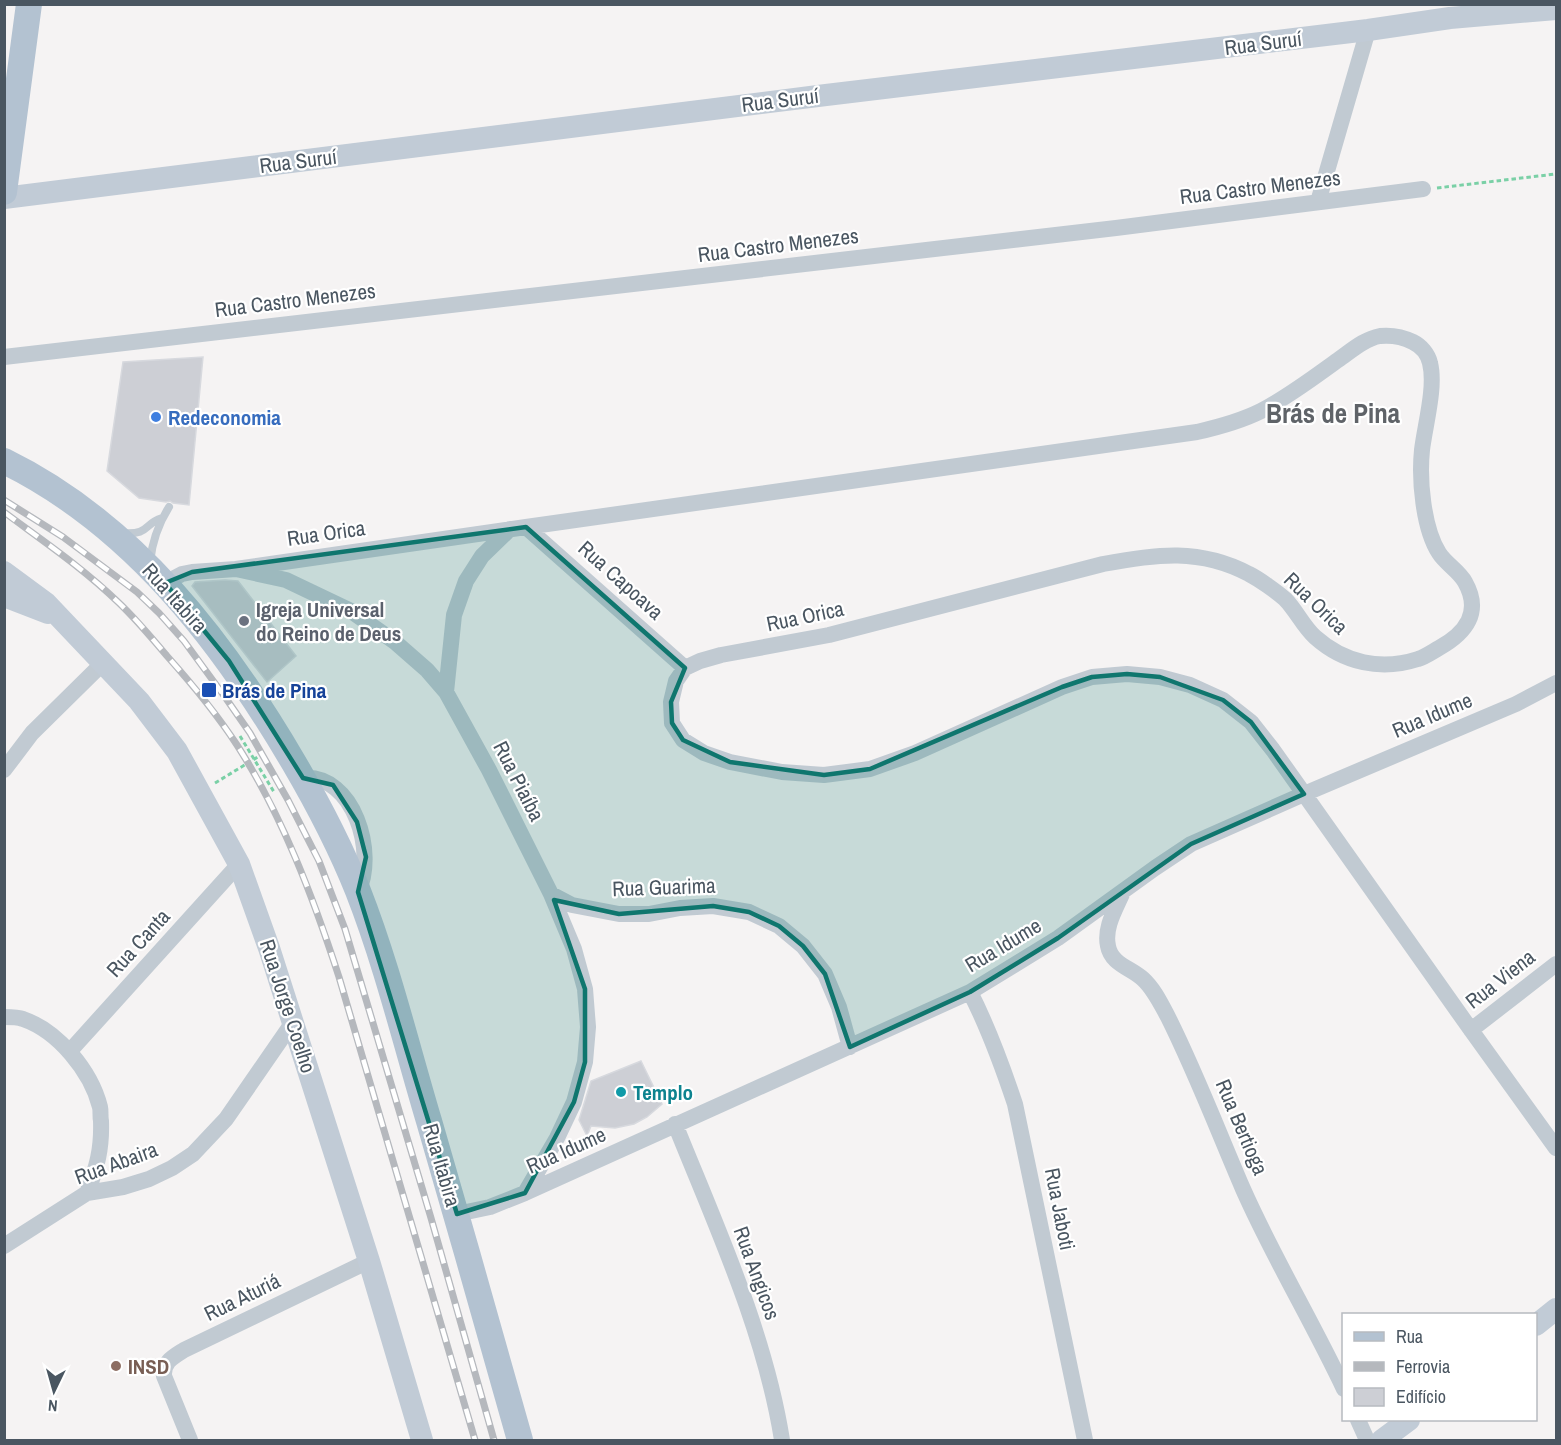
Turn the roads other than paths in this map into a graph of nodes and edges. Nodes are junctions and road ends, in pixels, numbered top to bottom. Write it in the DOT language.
graph roads {
  1 [pos="29,4"];
  2 [pos="1557,9"];
  3 [pos="1368,30"];
  4 [pos="1423,189"];
  5 [pos="4,192"];
  6 [pos="4,198"];
  7 [pos="1318,202"];
  8 [pos="4,357"];
  9 [pos="4,461"];
  10 [pos="169,507"];
  11 [pos="162,518"];
  12 [pos="518,528"];
  13 [pos="113,533"];
  14 [pos="236,569"];
  15 [pos="4,572"];
  16 [pos="157,575"];
  17 [pos="4,596"];
  18 [pos="62,619"];
  19 [pos="104,662"];
  20 [pos="685,668"];
  21 [pos="1557,683"];
  22 [pos="446,692"];
  23 [pos="4,770"];
  24 [pos="1304,794"];
  25 [pos="239,864"];
  26 [pos="1122,893"];
  27 [pos="551,894"];
  28 [pos="1557,964"];
  29 [pos="970,992"];
  30 [pos="4,1017"];
  31 [pos="293,1022"];
  32 [pos="1471,1030"];
  33 [pos="850,1047"];
  34 [pos="70,1052"];
  35 [pos="675,1125"];
  36 [pos="1557,1148"];
  37 [pos="87,1193"];
  38 [pos="525,1193"];
  39 [pos="456,1214"];
  40 [pos="4,1246"];
  41 [pos="369,1261"];
  42 [pos="1557,1309"];
  43 [pos="1537,1323"];
  44 [pos="1342,1385"];
  45 [pos="1359,1421"];
  46 [pos="1406,1421"];
  47 [pos="190,1440"];
  48 [pos="422,1440"];
  49 [pos="520,1440"];
  50 [pos="782,1440"];
  51 [pos="1085,1440"];
  52 [pos="1367,1440"];
  53 [pos="1382,1440"];
  1 -- 5 [label="main road"];
  2 -- 3 [label="street, Rua Suruí"];
  3 -- 6 [label="street, Rua Suruí"];
  3 -- 7 [label="street"];
  4 -- 7 [label="street, Rua Castro Menezes"];
  7 -- 8 [label="street, Rua Castro Menezes"];
  9 -- 13 [label="main road, Rua Itabira"];
  10 -- 11 [label="lane"];
  11 -- 13 [label="lane"];
  11 -- 16 [label="lane"];
  12 -- 14 [label="street, Rua Orica"];
  12 -- 20 [label="street, Rua Capoava"];
  12 -- 20 [label="street, Rua Orica"];
  12 -- 22 [label="street"];
  13 -- 16 [label="main road, Rua Itabira"];
  14 -- 16 [label="street, Rua Piaíba"];
  14 -- 22 [label="street, Rua Piaíba"];
  15 -- 18 [label="street, Rua Jorge Coelho"];
  16 -- 39 [label="main road, Rua Itabira"];
  17 -- 18 [label="street"];
  18 -- 19 [label="street, Rua Jorge Coelho"];
  19 -- 23 [label="street"];
  19 -- 25 [label="street, Rua Jorge Coelho"];
  20 -- 24 [label="street"];
  21 -- 24 [label="street, Rua Idume"];
  22 -- 27 [label="street, Rua Piaíba"];
  24 -- 26 [label="street, Rua Idume"];
  24 -- 32 [label="street"];
  25 -- 31 [label="street, Rua Jorge Coelho"];
  25 -- 34 [label="street, Rua Canta"];
  26 -- 29 [label="street, Rua Idume"];
  26 -- 44 [label="street, Rua Bertioga"];
  27 -- 33 [label="street, Rua Guarima"];
  27 -- 38 [label="street, Rua Piaíba"];
  28 -- 32 [label="street, Rua Viena"];
  29 -- 33 [label="street, Rua Idume"];
  29 -- 51 [label="street, Rua Jaboti"];
  30 -- 34 [label="street"];
  31 -- 37 [label="street, Rua Abaira"];
  31 -- 41 [label="street, Rua Jorge Coelho"];
  32 -- 36 [label="street"];
  33 -- 35 [label="street, Rua Idume"];
  34 -- 37 [label="street"];
  35 -- 38 [label="street, Rua Idume"];
  35 -- 50 [label="street, Rua Angicos"];
  37 -- 40 [label="street, Rua Abaira"];
  38 -- 39 [label="street, Rua Idume"];
  39 -- 49 [label="main road, Rua Itabira"];
  41 -- 47 [label="street, Rua Aturiá"];
  41 -- 48 [label="street, Rua Jorge Coelho"];
  42 -- 43 [label="street"];
  45 -- 52 [label="street"];
  46 -- 53 [label="street"];
}
